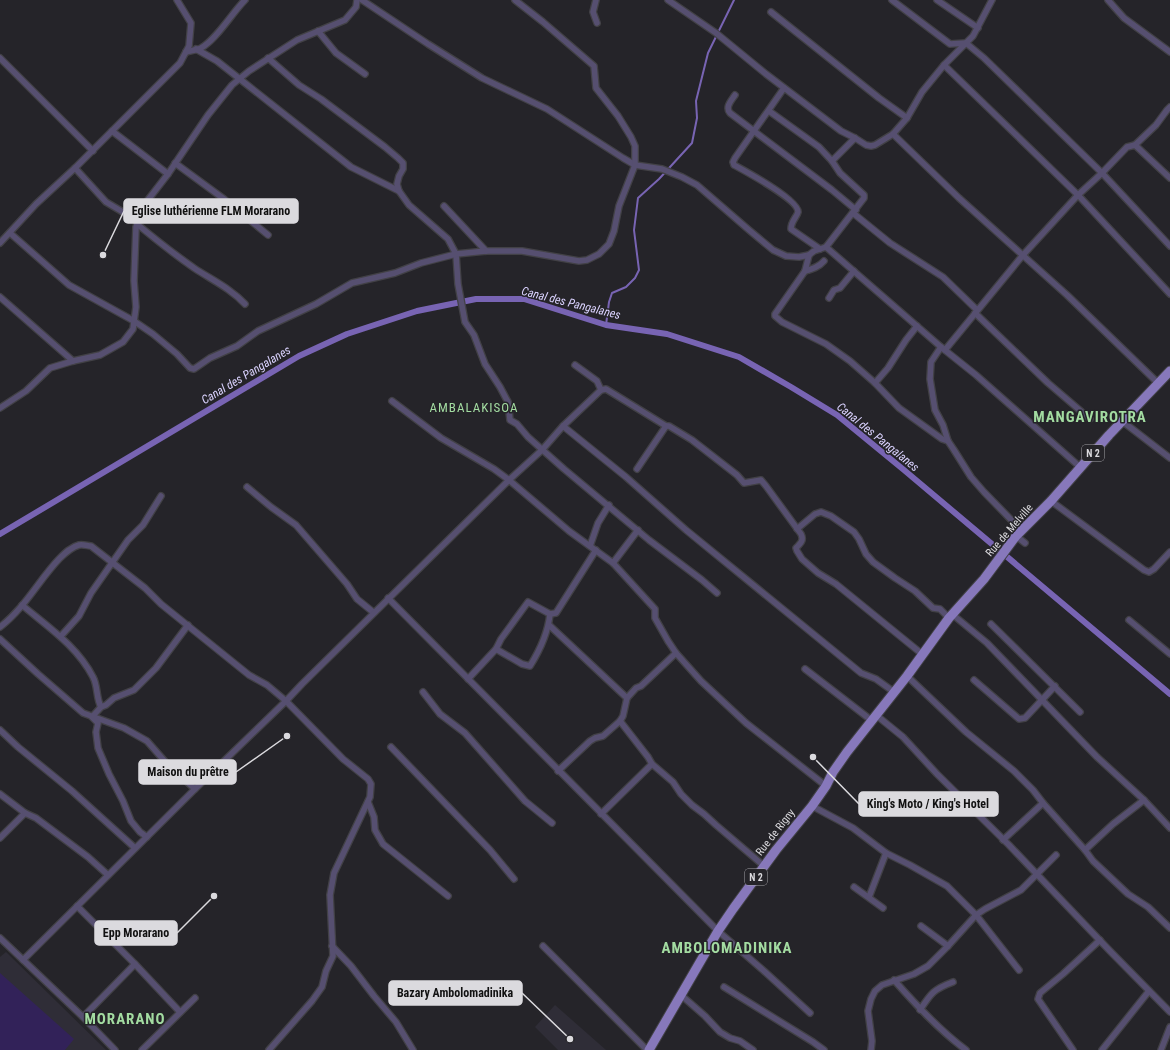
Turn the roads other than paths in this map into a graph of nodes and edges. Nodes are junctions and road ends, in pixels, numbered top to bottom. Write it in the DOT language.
graph roads {
  1 [pos="177,0"];
  2 [pos="245,0"];
  3 [pos="357,0"];
  4 [pos="362,0"];
  5 [pos="515,0"];
  6 [pos="596,0"];
  7 [pos="668,0"];
  8 [pos="892,0"];
  9 [pos="937,0"];
  10 [pos="992,0"];
  11 [pos="1108,0"];
  12 [pos="771,12"];
  13 [pos="597,23"];
  14 [pos="978,28"];
  15 [pos="318,31"];
  16 [pos="966,43"];
  17 [pos="196,49"];
  18 [pos="186,52"];
  19 [pos="1170,52"];
  20 [pos="0,58"];
  21 [pos="268,58"];
  22 [pos="944,64"];
  23 [pos="365,74"];
  24 [pos="239,79"];
  25 [pos="784,88"];
  26 [pos="735,95"];
  27 [pos="1170,107"];
  28 [pos="769,111"];
  29 [pos="907,118"];
  30 [pos="754,130"];
  31 [pos="112,131"];
  32 [pos="893,134"];
  33 [pos="855,138"];
  34 [pos="1135,145"];
  35 [pos="93,151"];
  36 [pos="832,161"];
  37 [pos="175,163"];
  38 [pos="635,164"];
  39 [pos="76,168"];
  40 [pos="1102,173"];
  41 [pos="168,174"];
  42 [pos="1170,178"];
  43 [pos="399,191"];
  44 [pos="1078,195"];
  45 [pos="444,206"];
  46 [pos="854,211"];
  47 [pos="137,222"];
  48 [pos="10,233"];
  49 [pos="268,235"];
  50 [pos="0,243"];
  51 [pos="1170,246"];
  52 [pos="826,247"];
  53 [pos="820,249"];
  54 [pos="486,251"];
  55 [pos="456,254"];
  56 [pos="809,255"];
  57 [pos="1023,255"];
  58 [pos="824,261"];
  59 [pos="805,271"];
  60 [pos="854,271"];
  61 [pos="1170,294"];
  62 [pos="0,297"];
  63 [pos="829,298"];
  64 [pos="245,304"];
  65 [pos="976,312"];
  66 [pos="134,321"];
  67 [pos="917,326"];
  68 [pos="943,348"];
  69 [pos="73,361"];
  70 [pos="575,365"];
  71 [pos="1170,372"];
  72 [pos="875,383"];
  73 [pos="1158,383"];
  74 [pos="601,390"];
  75 [pos="392,401"];
  76 [pos="0,408"];
  77 [pos="1090,419"];
  78 [pos="1122,421"];
  79 [pos="563,426"];
  80 [pos="666,426"];
  81 [pos="948,442"];
  82 [pos="542,450"];
  83 [pos="1170,458"];
  84 [pos="1080,467"];
  85 [pos="637,469"];
  86 [pos="509,480"];
  87 [pos="247,486"];
  88 [pos="161,496"];
  89 [pos="1051,501"];
  90 [pos="609,505"];
  91 [pos="797,528"];
  92 [pos="638,530"];
  93 [pos="1019,534"];
  94 [pos="1025,543"];
  95 [pos="590,546"];
  96 [pos="596,550"];
  97 [pos="1170,552"];
  98 [pos="112,562"];
  99 [pos="613,563"];
  100 [pos="717,593"];
  101 [pos="388,598"];
  102 [pos="22,605"];
  103 [pos="373,612"];
  104 [pos="550,614"];
  105 [pos="951,616"];
  106 [pos="1129,620"];
  107 [pos="991,624"];
  108 [pos="188,625"];
  109 [pos="549,625"];
  110 [pos="0,627"];
  111 [pos="61,636"];
  112 [pos="0,639"];
  113 [pos="496,649"];
  114 [pos="676,653"];
  115 [pos="922,654"];
  116 [pos="1170,654"];
  117 [pos="805,669"];
  118 [pos="907,676"];
  119 [pos="468,679"];
  120 [pos="974,680"];
  121 [pos="1054,686"];
  122 [pos="424,692"];
  123 [pos="894,692"];
  124 [pos="627,698"];
  125 [pos="1042,699"];
  126 [pos="286,701"];
  127 [pos="101,707"];
  128 [pos="1080,712"];
  129 [pos="92,717"];
  130 [pos="874,718"];
  131 [pos="620,721"];
  132 [pos="0,730"];
  133 [pos="391,747"];
  134 [pos="652,764"];
  135 [pos="558,771"];
  136 [pos="826,786"];
  137 [pos="195,789"];
  138 [pos="1,796"];
  139 [pos="1144,800"];
  140 [pos="368,802"];
  141 [pos="1043,803"];
  142 [pos="812,806"];
  143 [pos="26,813"];
  144 [pos="601,814"];
  145 [pos="552,823"];
  146 [pos="1170,828"];
  147 [pos="147,837"];
  148 [pos="0,838"];
  149 [pos="1003,840"];
  150 [pos="135,848"];
  151 [pos="1085,850"];
  152 [pos="886,853"];
  153 [pos="1056,855"];
  154 [pos="764,866"];
  155 [pos="1036,874"];
  156 [pos="108,875"];
  157 [pos="514,879"];
  158 [pos="854,887"];
  159 [pos="448,896"];
  160 [pos="869,897"];
  161 [pos="77,906"];
  162 [pos="883,908"];
  163 [pos="976,915"];
  164 [pos="921,926"];
  165 [pos="1170,928"];
  166 [pos="718,931"];
  167 [pos="0,938"];
  168 [pos="1100,940"];
  169 [pos="332,946"];
  170 [pos="543,946"];
  171 [pos="948,946"];
  172 [pos="23,960"];
  173 [pos="135,964"];
  174 [pos="1019,970"];
  175 [pos="894,980"];
  176 [pos="953,982"];
  177 [pos="724,987"];
  178 [pos="1149,992"];
  179 [pos="681,995"];
  180 [pos="195,998"];
  181 [pos="920,1010"];
  182 [pos="180,1012"];
  183 [pos="1170,1012"];
  184 [pos="810,1013"];
  185 [pos="83,1017"];
  186 [pos="1170,1027"];
  187 [pos="115,1050"];
  188 [pos="142,1050"];
  189 [pos="269,1050"];
  190 [pos="413,1050"];
  191 [pos="648,1050"];
  192 [pos="753,1050"];
  193 [pos="824,1050"];
  194 [pos="871,1050"];
  195 [pos="966,1050"];
  196 [pos="1073,1050"];
  197 [pos="1102,1050"];
  198 [pos="1161,1050"];
  1 -- 18 [label="street"];
  2 -- 17 [label="street"];
  3 -- 15 [label="street"];
  4 -- 38 [label="street"];
  5 -- 38 [label="street"];
  6 -- 13 [label="street"];
  7 -- 25 [label="street"];
  8 -- 16 [label="street"];
  9 -- 14 [label="street"];
  10 -- 14 [label="street"];
  11 -- 19 [label="street"];
  12 -- 29 [label="street"];
  14 -- 16 [label="street"];
  15 -- 21 [label="street"];
  15 -- 23 [label="street"];
  16 -- 22 [label="street"];
  16 -- 40 [label="street"];
  17 -- 18 [label="street"];
  17 -- 24 [label="street"];
  18 -- 31 [label="street"];
  20 -- 35 [label="street"];
  21 -- 24 [label="street"];
  21 -- 43 [label="street"];
  22 -- 29 [label="street"];
  22 -- 44 [label="street"];
  24 -- 37 [label="street"];
  24 -- 43 [label="street"];
  25 -- 28 [label="street"];
  25 -- 33 [label="street"];
  26 -- 30 [label="street"];
  27 -- 34 [label="street"];
  28 -- 30 [label="street"];
  28 -- 36 [label="street"];
  29 -- 32 [label="street"];
  30 -- 46 [label="street"];
  30 -- 53 [label="street"];
  31 -- 35 [label="street"];
  31 -- 41 [label="street"];
  32 -- 33 [label="street"];
  32 -- 57 [label="street"];
  33 -- 36 [label="street"];
  34 -- 40 [label="street"];
  34 -- 42 [label="street"];
  35 -- 39 [label="street"];
  36 -- 46 [label="street"];
  37 -- 41 [label="street"];
  37 -- 49 [label="street"];
  38 -- 54 [label="street"];
  38 -- 56 [label="street"];
  39 -- 47 [label="street"];
  39 -- 48 [label="street"];
  40 -- 44 [label="street"];
  40 -- 51 [label="street"];
  41 -- 47 [label="street"];
  43 -- 55 [label="street"];
  44 -- 57 [label="street"];
  44 -- 61 [label="street"];
  45 -- 54 [label="street"];
  46 -- 52 [label="street"];
  46 -- 65 [label="street"];
  47 -- 64 [label="street"];
  47 -- 66 [label="street"];
  48 -- 50 [label="street"];
  48 -- 66 [label="street"];
  52 -- 53 [label="street"];
  52 -- 60 [label="street"];
  53 -- 56 [label="street"];
  54 -- 55 [label="street"];
  55 -- 66 [label="street"];
  55 -- 82 [label="street"];
  56 -- 59 [label="street"];
  57 -- 65 [label="street"];
  57 -- 73 [label="street"];
  58 -- 59 [label="street"];
  59 -- 72 [label="street"];
  60 -- 63 [label="street"];
  60 -- 67 [label="street"];
  62 -- 69 [label="street"];
  65 -- 68 [label="street"];
  65 -- 77 [label="street"];
  66 -- 69 [label="street"];
  67 -- 68 [label="street"];
  67 -- 72 [label="street"];
  68 -- 81 [label="street"];
  68 -- 84 [label="street"];
  69 -- 76 [label="street"];
  70 -- 74 [label="street"];
  71 -- 73 [label="main road, Rue de Melville / N 2"];
  72 -- 81 [label="street"];
  73 -- 78 [label="main road, Rue de Melville / N 2"];
  74 -- 79 [label="street"];
  74 -- 80 [label="street"];
  75 -- 86 [label="street"];
  78 -- 83 [label="street"];
  78 -- 84 [label="main road, Rue de Melville / N 2"];
  79 -- 82 [label="street"];
  79 -- 123 [label="street"];
  80 -- 85 [label="street"];
  80 -- 91 [label="street"];
  81 -- 93 [label="street"];
  82 -- 86 [label="street"];
  82 -- 90 [label="street"];
  84 -- 89 [label="main road, Rue de Melville / N 2"];
  86 -- 95 [label="street"];
  86 -- 101 [label="street"];
  87 -- 103 [label="street"];
  88 -- 98 [label="street"];
  89 -- 93 [label="main road, Rue de Melville / N 2"];
  89 -- 97 [label="street"];
  90 -- 92 [label="street"];
  90 -- 95 [label="street"];
  91 -- 105 [label="street"];
  91 -- 115 [label="street"];
  92 -- 99 [label="street"];
  92 -- 100 [label="street"];
  93 -- 94 [label="street"];
  93 -- 105 [label="main road, Rue de Melville / N 2"];
  95 -- 96 [label="street"];
  96 -- 99 [label="street"];
  96 -- 104 [label="street"];
  98 -- 102 [label="street"];
  98 -- 108 [label="street"];
  98 -- 111 [label="street"];
  99 -- 114 [label="street"];
  101 -- 103 [label="street"];
  101 -- 119 [label="street"];
  102 -- 110 [label="street"];
  102 -- 111 [label="street"];
  103 -- 126 [label="street"];
  104 -- 109 [label="street"];
  104 -- 113 [label="street"];
  105 -- 115 [label="main road, Rue de Melville / N 2"];
  105 -- 125 [label="street"];
  106 -- 116 [label="street"];
  107 -- 121 [label="street"];
  108 -- 126 [label="street"];
  108 -- 127 [label="street"];
  109 -- 113 [label="street"];
  109 -- 124 [label="street"];
  111 -- 127 [label="street"];
  112 -- 129 [label="street"];
  113 -- 119 [label="street"];
  114 -- 124 [label="street"];
  114 -- 136 [label="street"];
  115 -- 118 [label="main road, Rue de Melville / N 2"];
  117 -- 130 [label="street"];
  118 -- 123 [label="main road, Rue de Melville / N 2"];
  118 -- 141 [label="street"];
  119 -- 135 [label="street"];
  120 -- 125 [label="street"];
  121 -- 125 [label="street"];
  121 -- 128 [label="street"];
  122 -- 145 [label="street"];
  123 -- 130 [label="main road, Rue de Melville / N 2"];
  124 -- 131 [label="street"];
  125 -- 139 [label="street"];
  126 -- 137 [label="street"];
  126 -- 140 [label="street"];
  127 -- 129 [label="street"];
  129 -- 137 [label="street"];
  129 -- 147 [label="street"];
  130 -- 136 [label="main road, Rue de Rigny / N 2"];
  130 -- 149 [label="street"];
  131 -- 134 [label="street"];
  131 -- 135 [label="street"];
  132 -- 150 [label="street"];
  133 -- 157 [label="street"];
  134 -- 144 [label="street"];
  134 -- 154 [label="street"];
  135 -- 144 [label="street"];
  136 -- 142 [label="main road, Rue de Rigny / N 2"];
  137 -- 147 [label="street"];
  138 -- 143 [label="street"];
  139 -- 146 [label="street"];
  139 -- 151 [label="street"];
  140 -- 159 [label="street"];
  140 -- 169 [label="street"];
  141 -- 149 [label="street"];
  141 -- 151 [label="street"];
  142 -- 152 [label="street"];
  142 -- 154 [label="main road, Rue de Rigny / N 2"];
  143 -- 148 [label="street"];
  143 -- 156 [label="street"];
  144 -- 166 [label="street"];
  147 -- 150 [label="street"];
  149 -- 155 [label="street"];
  150 -- 156 [label="street"];
  151 -- 165 [label="street"];
  152 -- 160 [label="street"];
  152 -- 163 [label="street"];
  153 -- 155 [label="street"];
  154 -- 166 [label="main road, Rue de Rigny / N 2"];
  155 -- 163 [label="street"];
  155 -- 168 [label="street"];
  156 -- 161 [label="street"];
  158 -- 160 [label="street"];
  160 -- 162 [label="street"];
  161 -- 172 [label="street"];
  161 -- 173 [label="street"];
  163 -- 171 [label="street"];
  163 -- 174 [label="street"];
  164 -- 171 [label="street"];
  166 -- 179 [label="main road, Rue de Rigny / N 2"];
  166 -- 184 [label="street"];
  167 -- 172 [label="street"];
  168 -- 178 [label="street"];
  168 -- 196 [label="street"];
  169 -- 189 [label="street"];
  169 -- 190 [label="street"];
  170 -- 191 [label="street"];
  171 -- 175 [label="street"];
  172 -- 185 [label="street"];
  173 -- 182 [label="street"];
  173 -- 185 [label="street"];
  175 -- 181 [label="street"];
  175 -- 194 [label="street"];
  176 -- 181 [label="street"];
  177 -- 193 [label="street"];
  178 -- 183 [label="street"];
  178 -- 197 [label="street"];
  179 -- 191 [label="main road, Rue de Rigny / N 2"];
  179 -- 192 [label="street"];
  180 -- 182 [label="street"];
  181 -- 195 [label="street"];
  182 -- 188 [label="street"];
  185 -- 187 [label="street"];
  186 -- 198 [label="street"];
}
